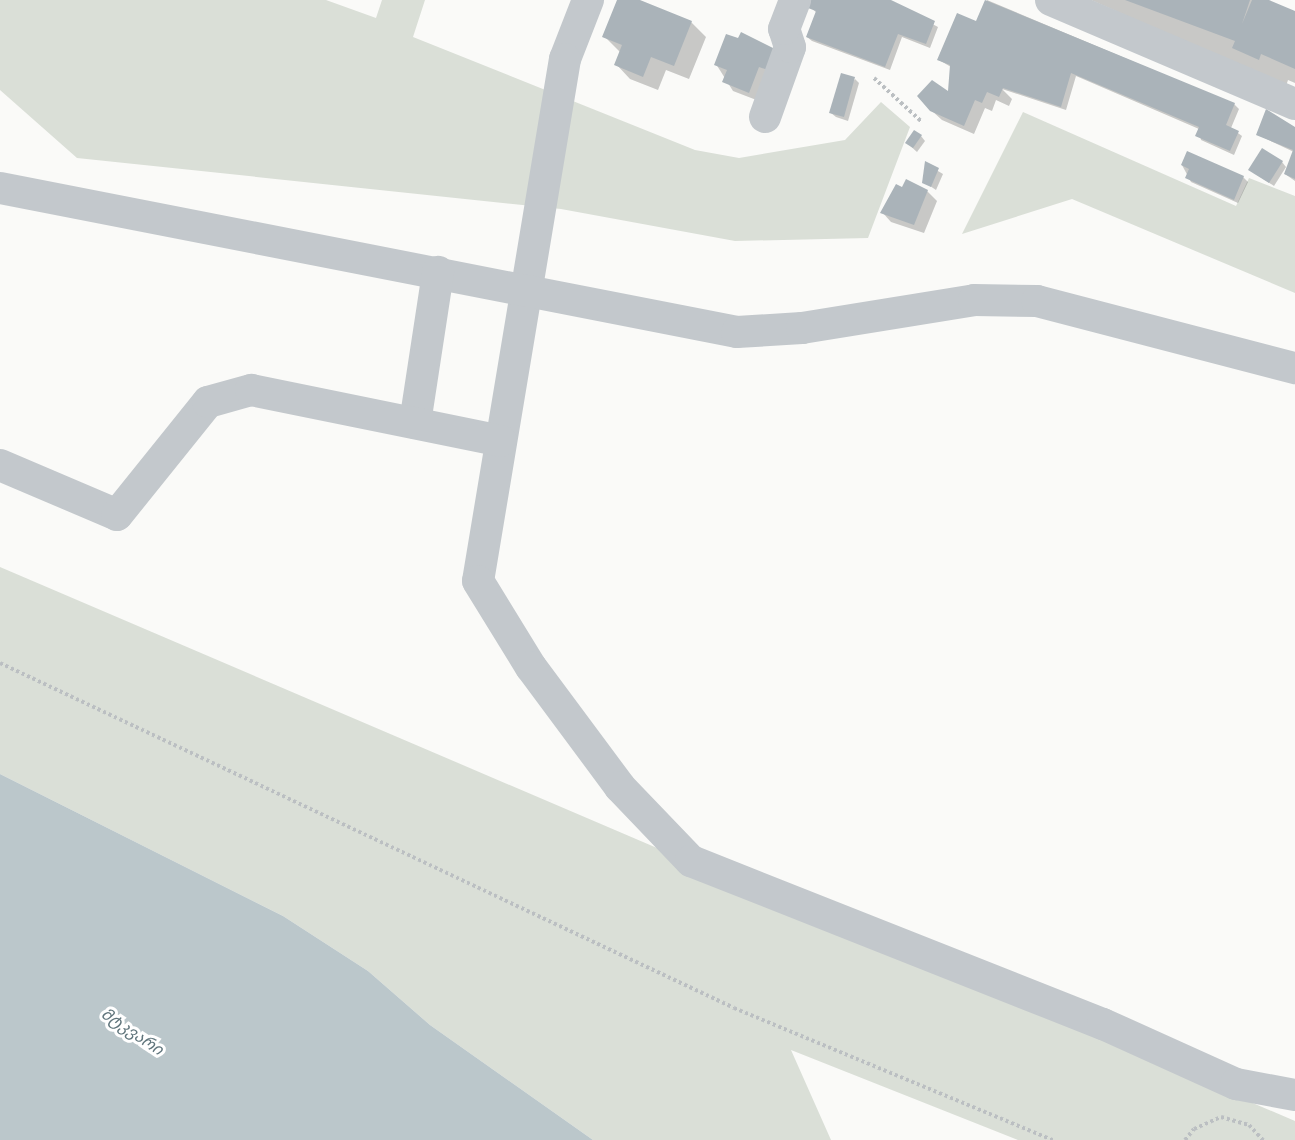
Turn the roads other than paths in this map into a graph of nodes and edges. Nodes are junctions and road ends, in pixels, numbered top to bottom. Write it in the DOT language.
graph roads {
  1 [pos="588,0"];
  2 [pos="795,0"];
  3 [pos="1051,0"];
  4 [pos="1295,104"];
  5 [pos="765,117"];
  6 [pos="0,188"];
  7 [pos="438,272"];
  8 [pos="526,289"];
  9 [pos="1295,368"];
  10 [pos="415,423"];
  11 [pos="501,441"];
  12 [pos="0,465"];
  13 [pos="1295,1095"];
  1 -- 8 [label="lane"];
  2 -- 5 [label="lane"];
  3 -- 4 [label="lane"];
  6 -- 7 [label="lane"];
  7 -- 8 [label="lane"];
  7 -- 10 [label="lane"];
  8 -- 9 [label="lane"];
  8 -- 11 [label="lane"];
  10 -- 11 [label="lane"];
  10 -- 12 [label="lane"];
  11 -- 13 [label="lane"];
}
